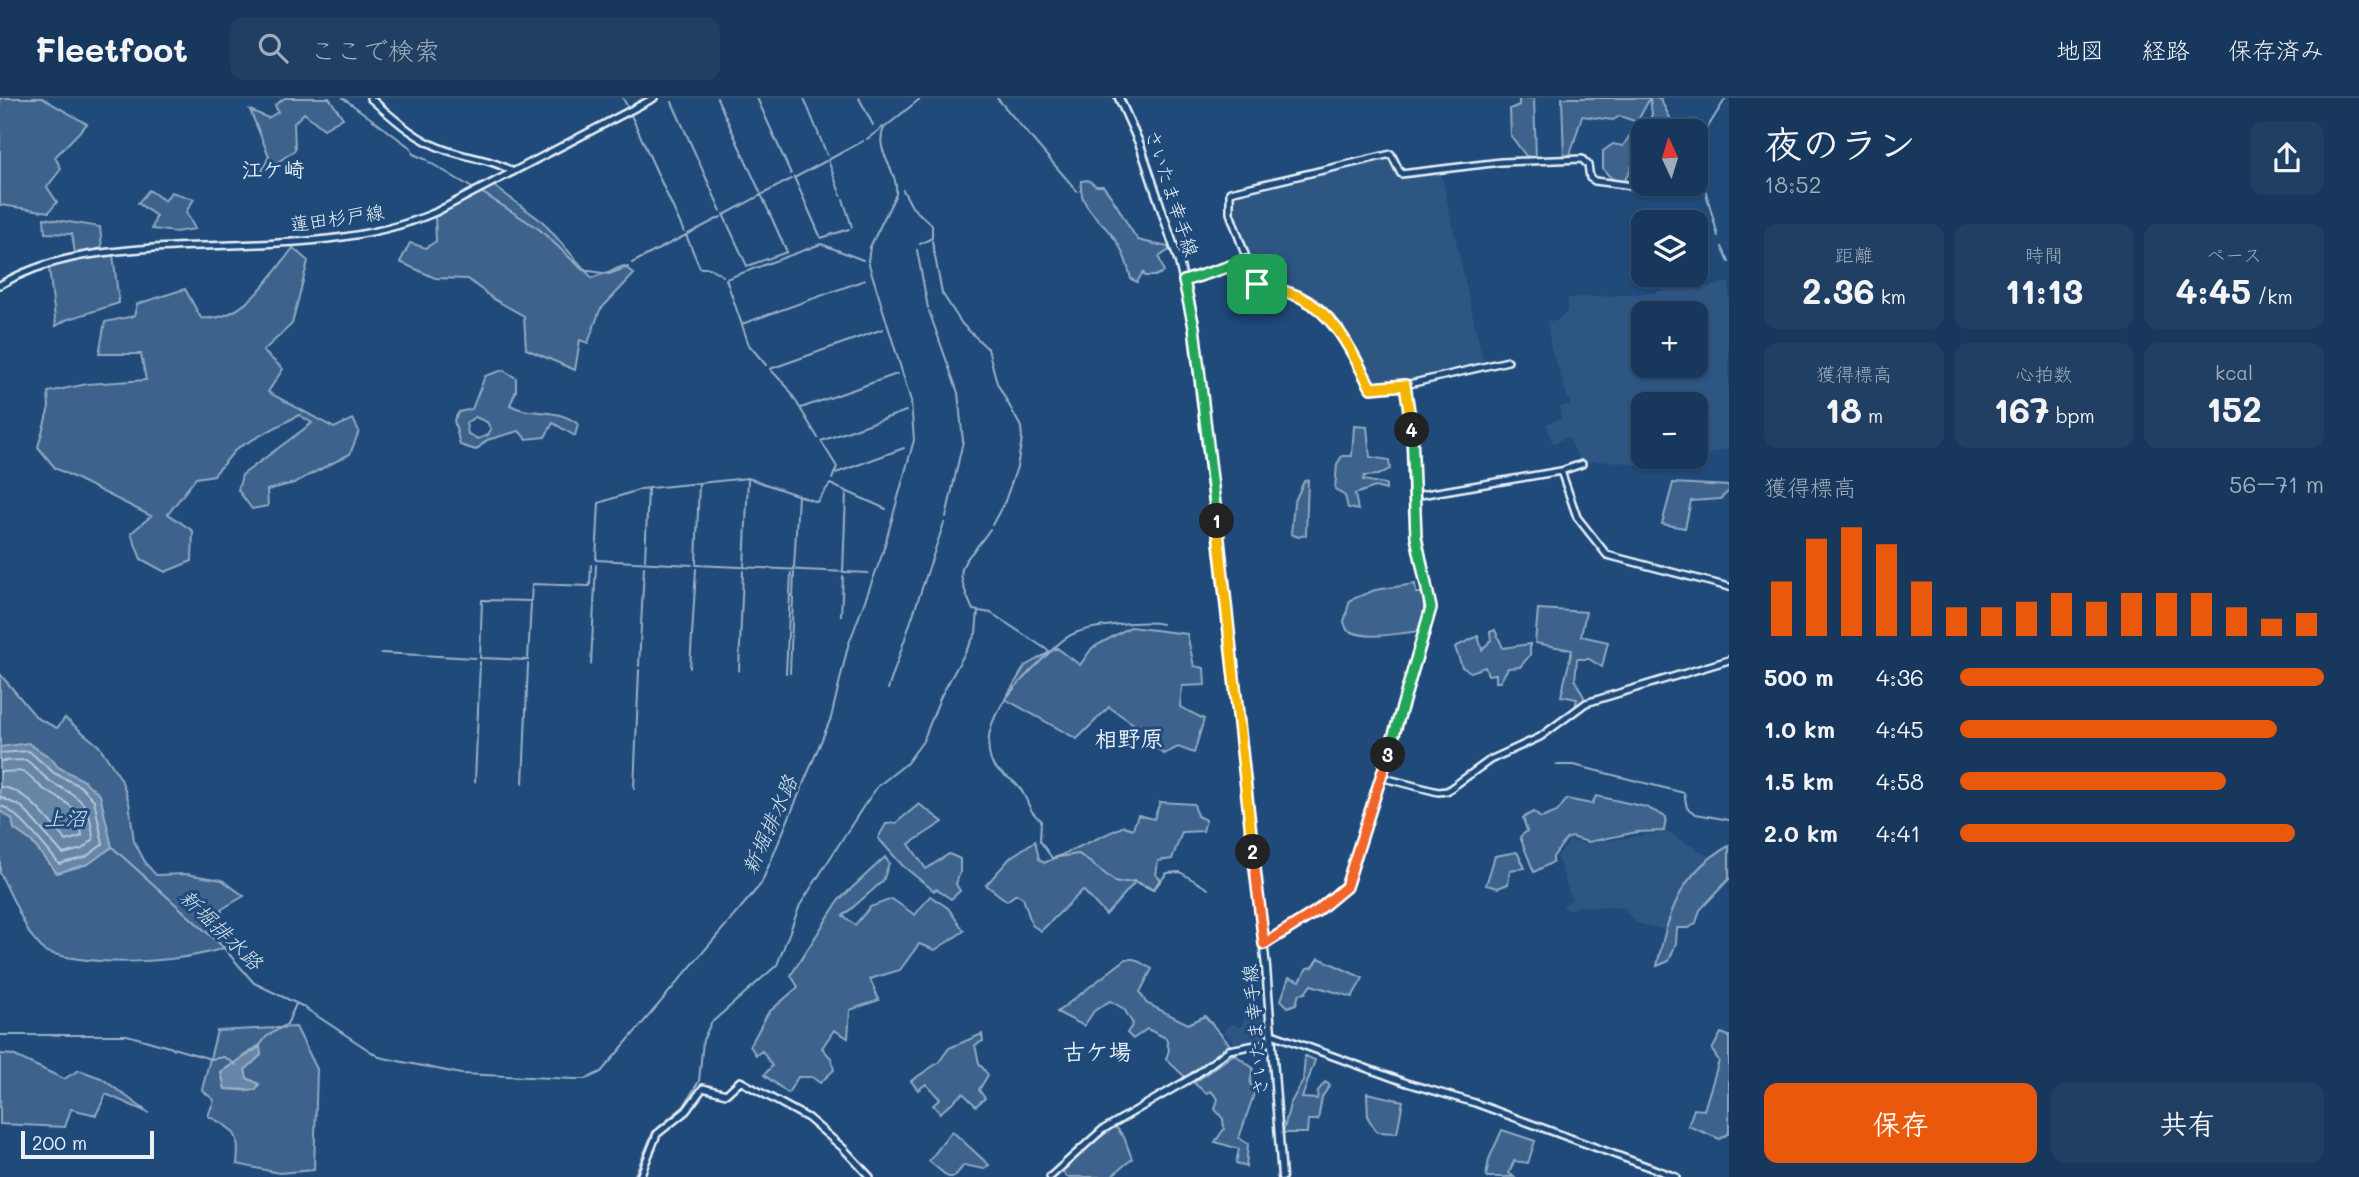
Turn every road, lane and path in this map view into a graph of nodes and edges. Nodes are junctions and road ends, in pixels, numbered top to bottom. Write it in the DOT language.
graph roads {
  1 [pos="370,98"];
  2 [pos="654,98"];
  3 [pos="1119,98"];
  4 [pos="513,172"];
  5 [pos="1631,186"];
  6 [pos="1246,261"];
  7 [pos="1184,281"];
  8 [pos="0,285"];
  9 [pos="1507,361"];
  10 [pos="1405,385"];
  11 [pos="1582,464"];
  12 [pos="1561,471"];
  13 [pos="1414,496"];
  14 [pos="1729,587"];
  15 [pos="1729,660"];
  16 [pos="1380,777"];
  17 [pos="1264,944"];
  18 [pos="1272,1038"];
  19 [pos="640,1177"];
  20 [pos="870,1177"];
  21 [pos="1050,1177"];
  22 [pos="1282,1177"];
  23 [pos="1676,1177"];
  1 -- 4 [label="street"];
  2 -- 4 [label="street, 蓮田杉戸線"];
  3 -- 7 [label="main road, さいたま幸手線"];
  4 -- 8 [label="street, 蓮田杉戸線"];
  5 -- 6 [label="street"];
  6 -- 7 [label="street"];
  6 -- 10 [label="street"];
  7 -- 17 [label="main road, さいたま幸手線"];
  9 -- 10 [label="street"];
  10 -- 13 [label="street"];
  11 -- 12 [label="street"];
  12 -- 13 [label="street"];
  12 -- 14 [label="street"];
  13 -- 16 [label="street"];
  15 -- 16 [label="street"];
  16 -- 17 [label="street"];
  17 -- 18 [label="main road, さいたま幸手線"];
  18 -- 21 [label="street"];
  18 -- 22 [label="main road, さいたま幸手線"];
  18 -- 23 [label="street"];
  19 -- 20 [label="street"];
}
